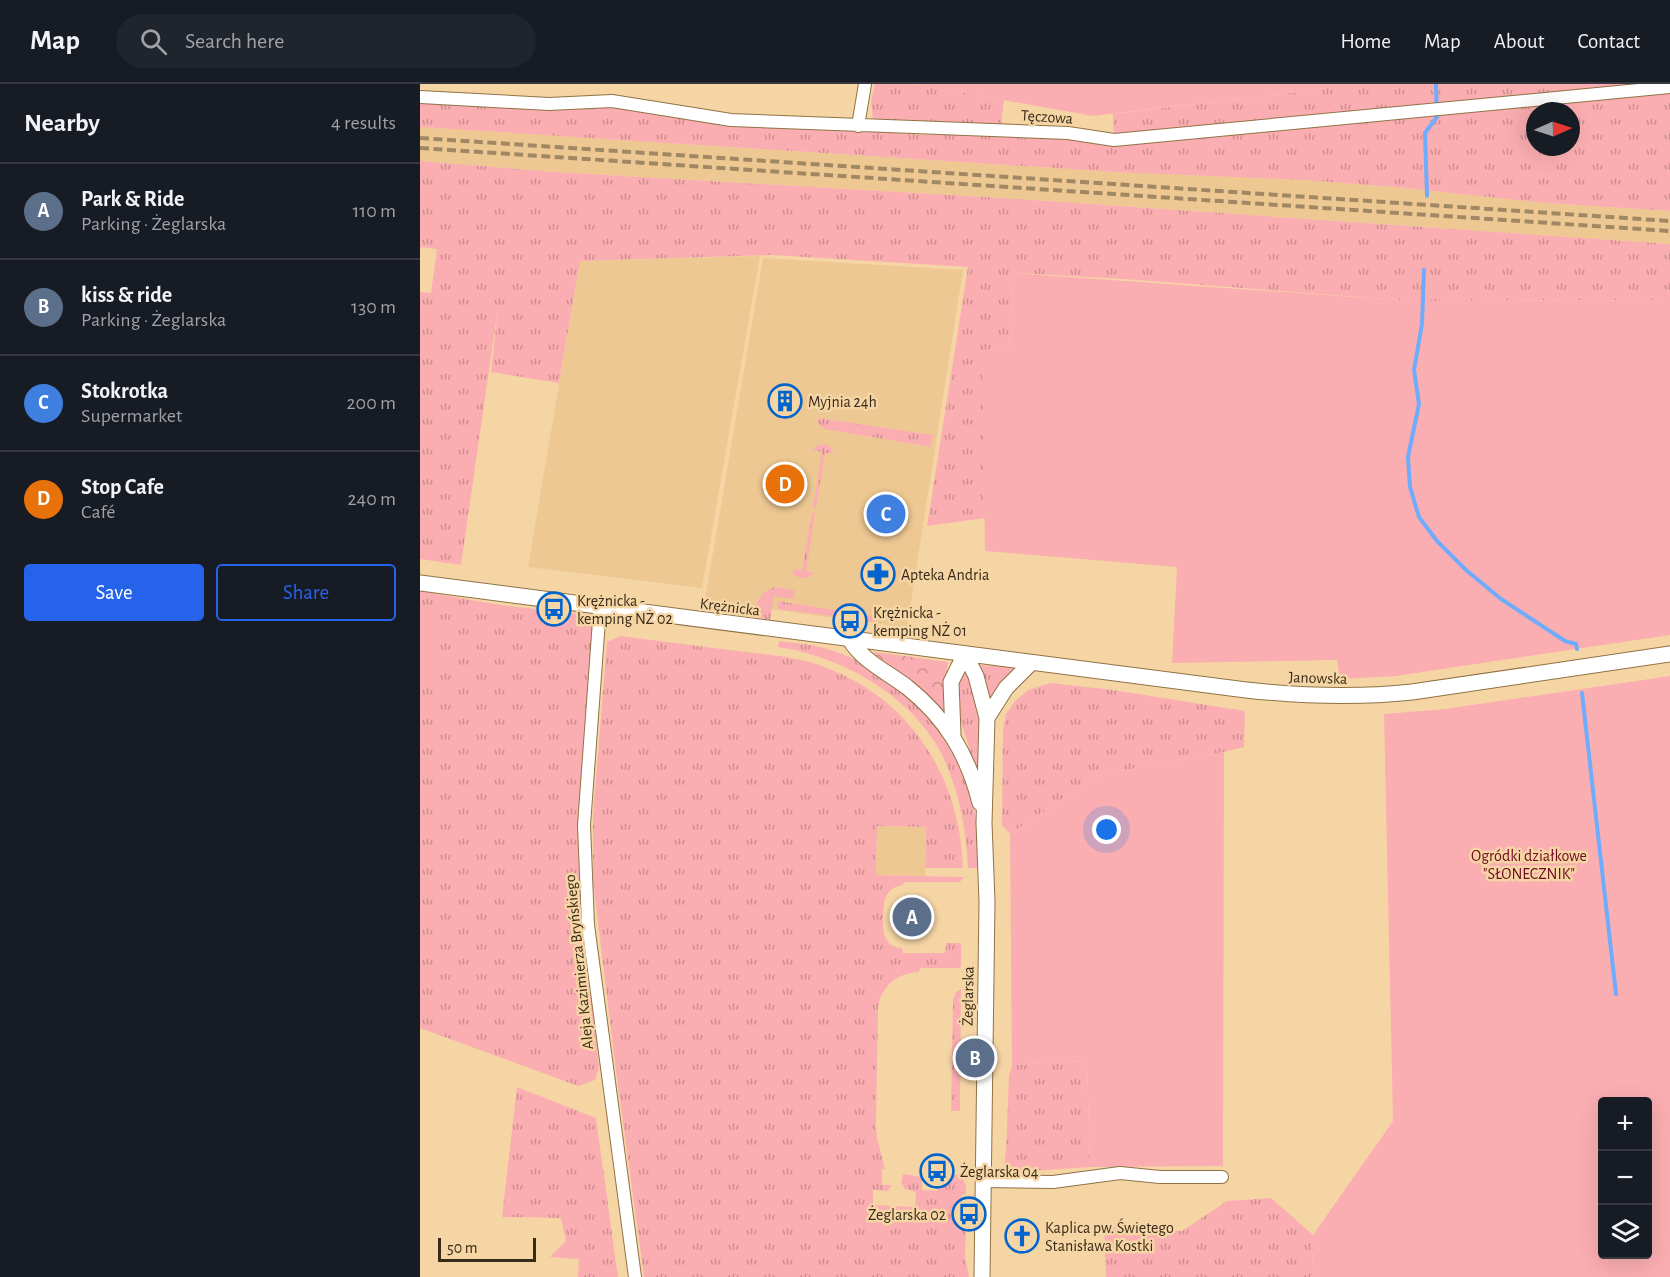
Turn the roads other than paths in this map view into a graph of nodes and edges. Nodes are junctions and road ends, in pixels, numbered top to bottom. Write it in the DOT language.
graph roads {
  1 [pos="865,84"];
  2 [pos="1670,87"];
  3 [pos="420,97"];
  4 [pos="858,126"];
  5 [pos="420,583"];
  6 [pos="600,607"];
  7 [pos="850,640"];
  8 [pos="965,654"];
  9 [pos="1670,654"];
  10 [pos="1031,663"];
  11 [pos="987,718"];
  12 [pos="953,735"];
  13 [pos="984,823"];
  14 [pos="1222,1177"];
  15 [pos="983,1180"];
  16 [pos="635,1277"];
  17 [pos="982,1277"];
  1 -- 4 [label="street"];
  2 -- 4 [label="street, Tęczowa"];
  3 -- 4 [label="street, Tęczowa"];
  5 -- 6 [label="street, Krężnicka"];
  6 -- 7 [label="street, Krężnicka"];
  6 -- 16 [label="street, Aleja Kazimierza Bryńskiego"];
  7 -- 8 [label="street, Krężnicka"];
  7 -- 12 [label="street, Żeglarska"];
  8 -- 10 [label="street, Janowska"];
  8 -- 11 [label="street, Żeglarska"];
  8 -- 12 [label="street, Żeglarska"];
  9 -- 10 [label="street, Janowska"];
  10 -- 11 [label="street"];
  11 -- 13 [label="street, Żeglarska"];
  12 -- 13 [label="street, Żeglarska"];
  13 -- 15 [label="street, Żeglarska"];
  14 -- 15 [label="street"];
  15 -- 17 [label="street, Żeglarska"];
}
